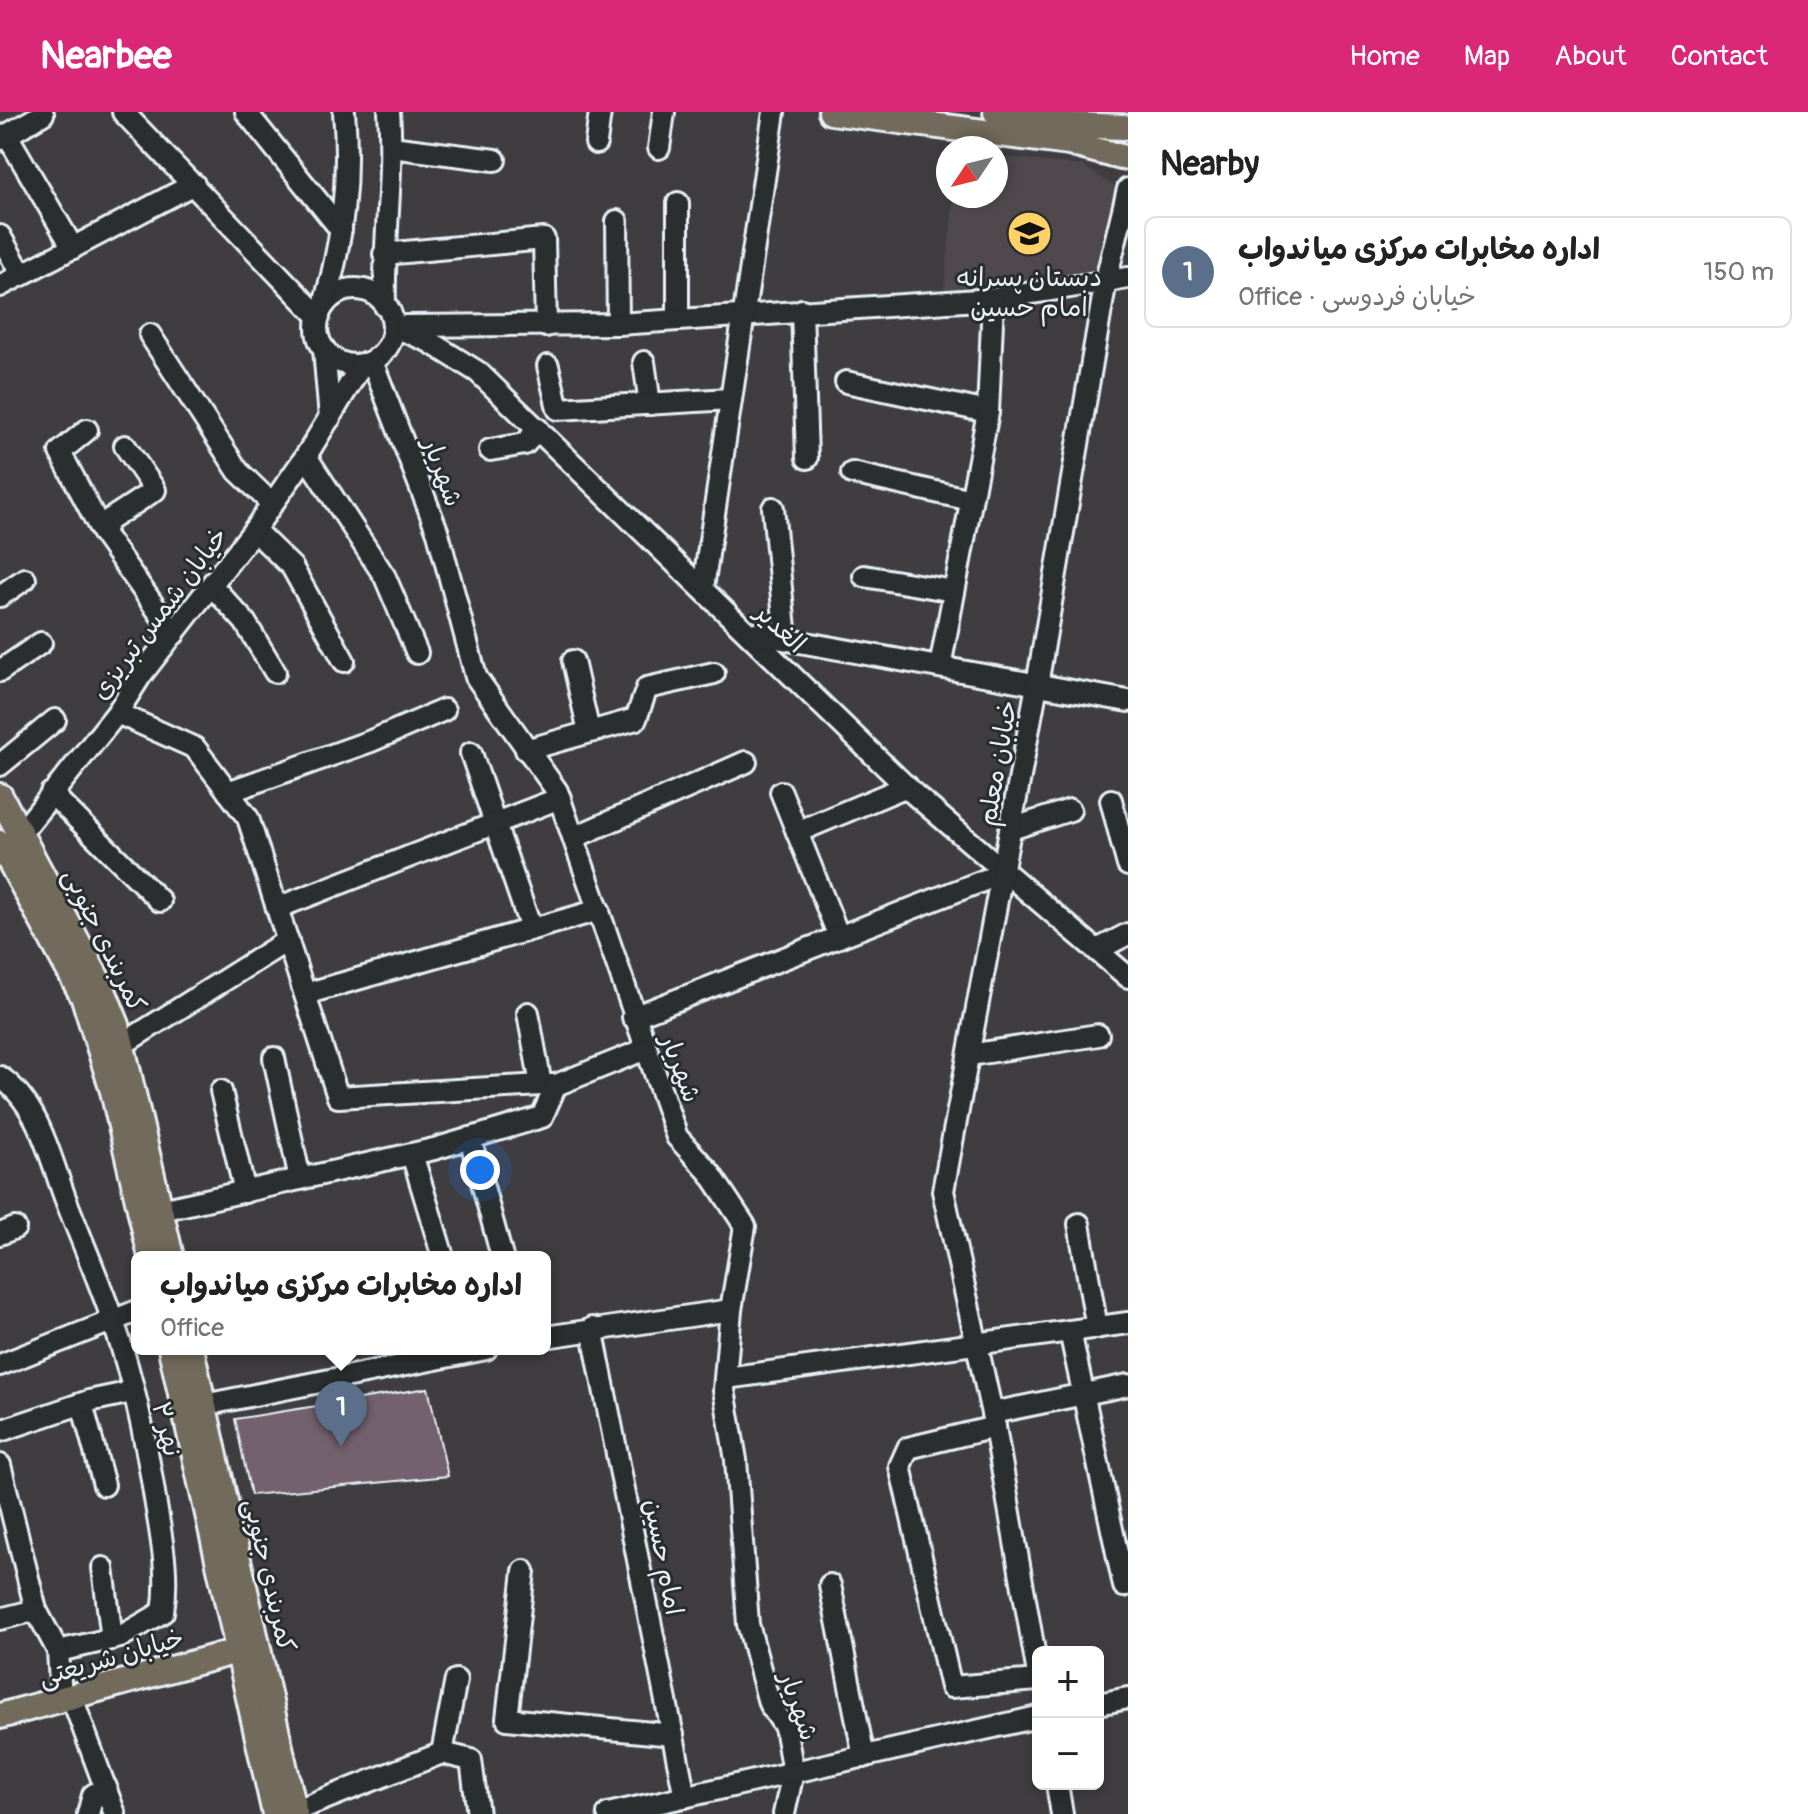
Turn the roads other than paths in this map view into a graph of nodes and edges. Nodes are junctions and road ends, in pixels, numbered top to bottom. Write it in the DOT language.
graph roads {
  1 [pos="123,112"];
  2 [pos="246,112"];
  3 [pos="344,112"];
  4 [pos="389,112"];
  5 [pos="600,112"];
  6 [pos="664,112"];
  7 [pos="774,112"];
  8 [pos="831,112"];
  9 [pos="996,112"];
  10 [pos="43,114"];
  11 [pos="1126,125"];
  12 [pos="3,137"];
  13 [pos="596,143"];
  14 [pos="391,147"];
  15 [pos="659,148"];
  16 [pos="495,160"];
  17 [pos="1124,160"];
  18 [pos="194,184"];
  19 [pos="1128,189"];
  20 [pos="678,203"];
  21 [pos="617,221"];
  22 [pos="341,230"];
  23 [pos="0,236"];
  24 [pos="73,248"];
  25 [pos="384,254"];
  26 [pos="22,275"];
  27 [pos="1128,278"];
  28 [pos="1106,280"];
  29 [pos="0,286"];
  30 [pos="993,299"];
  31 [pos="385,306"];
  32 [pos="802,310"];
  33 [pos="321,312"];
  34 [pos="741,314"];
  35 [pos="678,318"];
  36 [pos="618,324"];
  37 [pos="393,326"];
  38 [pos="546,326"];
  39 [pos="150,335"];
  40 [pos="324,349"];
  41 [pos="367,362"];
  42 [pos="644,362"];
  43 [pos="548,366"];
  44 [pos="846,382"];
  45 [pos="731,399"];
  46 [pos="650,404"];
  47 [pos="988,412"];
  48 [pos="330,418"];
  49 [pos="538,429"];
  50 [pos="87,430"];
  51 [pos="125,446"];
  52 [pos="490,450"];
  53 [pos="306,456"];
  54 [pos="807,458"];
  55 [pos="852,473"];
  56 [pos="971,500"];
  57 [pos="271,503"];
  58 [pos="773,508"];
  59 [pos="254,530"];
  60 [pos="102,532"];
  61 [pos="864,576"];
  62 [pos="25,579"];
  63 [pos="212,586"];
  64 [pos="703,588"];
  65 [pos="954,591"];
  66 [pos="0,596"];
  67 [pos="749,633"];
  68 [pos="174,634"];
  69 [pos="786,639"];
  70 [pos="41,643"];
  71 [pos="417,653"];
  72 [pos="344,661"];
  73 [pos="573,661"];
  74 [pos="940,667"];
  75 [pos="0,671"];
  76 [pos="275,672"];
  77 [pos="714,673"];
  78 [pos="1037,685"];
  79 [pos="1128,701"];
  80 [pos="444,710"];
  81 [pos="117,713"];
  82 [pos="55,720"];
  83 [pos="589,732"];
  84 [pos="526,750"];
  85 [pos="471,753"];
  86 [pos="746,762"];
  87 [pos="0,765"];
  88 [pos="907,786"];
  89 [pos="228,792"];
  90 [pos="781,792"];
  91 [pos="51,793"];
  92 [pos="0,796"];
  93 [pos="560,798"];
  94 [pos="1111,800"];
  95 [pos="1070,810"];
  96 [pos="495,825"];
  97 [pos="1011,829"];
  98 [pos="797,832"];
  99 [pos="575,837"];
  100 [pos="1125,842"];
  101 [pos="6,846"];
  102 [pos="1128,865"];
  103 [pos="1003,873"];
  104 [pos="160,901"];
  105 [pos="277,908"];
  106 [pos="599,910"];
  107 [pos="531,929"];
  108 [pos="1128,934"];
  109 [pos="839,937"];
  110 [pos="288,940"];
  111 [pos="1097,950"];
  112 [pos="1128,977"];
  113 [pos="305,994"];
  114 [pos="528,1013"];
  115 [pos="633,1017"];
  116 [pos="1098,1035"];
  117 [pos="123,1044"];
  118 [pos="646,1049"];
  119 [pos="969,1055"];
  120 [pos="274,1058"];
  121 [pos="0,1077"];
  122 [pos="548,1085"];
  123 [pos="221,1091"];
  124 [pos="470,1138"];
  125 [pos="412,1154"];
  126 [pos="300,1179"];
  127 [pos="245,1192"];
  128 [pos="161,1210"];
  129 [pos="1079,1224"];
  130 [pos="150,1251"];
  131 [pos="170,1251"];
  132 [pos="441,1251"];
  133 [pos="500,1251"];
  134 [pos="731,1310"];
  135 [pos="131,1313"];
  136 [pos="112,1319"];
  137 [pos="1128,1323"];
  138 [pos="592,1328"];
  139 [pos="1097,1328"];
  140 [pos="1070,1331"];
  141 [pos="551,1336"];
  142 [pos="978,1344"];
  143 [pos="173,1355"];
  144 [pos="192,1355"];
  145 [pos="456,1355"];
  146 [pos="0,1365"];
  147 [pos="726,1378"];
  148 [pos="1128,1385"];
  149 [pos="132,1392"];
  150 [pos="1086,1394"];
  151 [pos="82,1404"];
  152 [pos="204,1405"];
  153 [pos="993,1420"];
  154 [pos="0,1431"];
  155 [pos="0,1465"];
  156 [pos="104,1485"];
  157 [pos="103,1568"];
  158 [pos="524,1571"];
  159 [pos="830,1585"];
  160 [pos="1124,1586"];
  161 [pos="36,1610"];
  162 [pos="0,1619"];
  163 [pos="112,1639"];
  164 [pos="1033,1646"];
  165 [pos="247,1649"];
  166 [pos="58,1651"];
  167 [pos="1032,1678"];
  168 [pos="456,1680"];
  169 [pos="66,1697"];
  170 [pos="1128,1698"];
  171 [pos="1104,1703"];
  172 [pos="0,1716"];
  173 [pos="1034,1718"];
  174 [pos="673,1735"];
  175 [pos="442,1753"];
  176 [pos="864,1757"];
  177 [pos="793,1772"];
  178 [pos="106,1787"];
  179 [pos="1058,1790"];
  180 [pos="685,1797"];
  181 [pos="288,1813"];
  182 [pos="88,1814"];
  183 [pos="115,1814"];
  184 [pos="478,1814"];
  185 [pos="608,1814"];
  186 [pos="784,1814"];
  187 [pos="1062,1814"];
  1 -- 18 [label="street"];
  2 -- 22 [label="street"];
  3 -- 22 [label="street"];
  4 -- 14 [label="street"];
  5 -- 13 [label="street"];
  6 -- 15 [label="street"];
  7 -- 34 [label="street"];
  8 -- 17 [label="main road"];
  9 -- 11 [label="main road"];
  10 -- 12 [label="street"];
  11 -- 17 [label="main road"];
  12 -- 24 [label="street"];
  14 -- 16 [label="street"];
  14 -- 25 [label="street"];
  18 -- 24 [label="street"];
  18 -- 33 [label="street"];
  19 -- 28 [label="street, خیابان معلم"];
  20 -- 35 [label="street"];
  21 -- 36 [label="street"];
  22 -- 33 [label="street"];
  23 -- 26 [label="street"];
  24 -- 26 [label="street"];
  25 -- 31 [label="street"];
  25 -- 38 [label="street"];
  26 -- 29 [label="street"];
  27 -- 28 [label="street"];
  28 -- 30 [label="street"];
  28 -- 78 [label="street, خیابان معلم"];
  30 -- 32 [label="street"];
  30 -- 47 [label="street"];
  31 -- 33 [label="street"];
  31 -- 37 [label="street"];
  32 -- 34 [label="street"];
  32 -- 54 [label="street"];
  33 -- 40 [label="street"];
  34 -- 35 [label="street"];
  34 -- 45 [label="street"];
  35 -- 36 [label="street"];
  36 -- 38 [label="street"];
  37 -- 38 [label="street"];
  37 -- 41 [label="street"];
  37 -- 49 [label="street, الغدیر"];
  39 -- 57 [label="street"];
  40 -- 41 [label="street"];
  40 -- 48 [label="street"];
  41 -- 48 [label="street, خیابان شمس تبریزی"];
  41 -- 84 [label="street, شهریار"];
  42 -- 46 [label="street"];
  43 -- 46 [label="street"];
  44 -- 47 [label="street"];
  45 -- 46 [label="street"];
  45 -- 64 [label="street"];
  47 -- 56 [label="street"];
  48 -- 53 [label="street, خیابان شمس تبریزی"];
  49 -- 52 [label="street"];
  49 -- 64 [label="street, الغدیر"];
  50 -- 60 [label="street"];
  51 -- 60 [label="street"];
  53 -- 57 [label="street, خیابان شمس تبریزی"];
  53 -- 71 [label="street"];
  55 -- 56 [label="street"];
  56 -- 65 [label="street"];
  57 -- 59 [label="street, خیابان شمس تبریزی"];
  58 -- 69 [label="street"];
  59 -- 63 [label="street, خیابان شمس تبریزی"];
  59 -- 72 [label="street"];
  60 -- 68 [label="street"];
  61 -- 65 [label="street"];
  62 -- 66 [label="street"];
  63 -- 68 [label="street, خیابان شمس تبریزی"];
  63 -- 76 [label="street"];
  64 -- 67 [label="street, الغدیر"];
  65 -- 74 [label="street"];
  67 -- 69 [label="street"];
  67 -- 88 [label="street, الغدیر"];
  68 -- 81 [label="street, خیابان شمس تبریزی"];
  69 -- 74 [label="street"];
  70 -- 75 [label="street"];
  73 -- 83 [label="street"];
  74 -- 78 [label="street"];
  77 -- 83 [label="street"];
  78 -- 79 [label="street"];
  78 -- 97 [label="street, خیابان معلم"];
  80 -- 89 [label="street"];
  81 -- 89 [label="street"];
  81 -- 91 [label="street, خیابان شمس تبریزی"];
  82 -- 87 [label="street"];
  83 -- 84 [label="street"];
  84 -- 93 [label="street, شهریار"];
  85 -- 96 [label="street"];
  86 -- 99 [label="street"];
  88 -- 98 [label="street"];
  88 -- 103 [label="street, الغدیر"];
  89 -- 105 [label="street"];
  90 -- 98 [label="street"];
  91 -- 101 [label="street, خیابان شمس تبریزی"];
  91 -- 104 [label="street"];
  92 -- 101 [label="main road, کمربندی جنوبی"];
  93 -- 96 [label="street"];
  93 -- 99 [label="street, شهریار"];
  94 -- 100 [label="street"];
  95 -- 97 [label="street"];
  96 -- 105 [label="street"];
  96 -- 107 [label="street"];
  97 -- 103 [label="street, خیابان معلم"];
  98 -- 109 [label="street"];
  99 -- 106 [label="street, شهریار"];
  100 -- 102 [label="street"];
  101 -- 117 [label="main road, کمربندی جنوبی"];
  101 -- 130 [label="main road, کمربندی جنوبی"];
  103 -- 109 [label="street"];
  103 -- 111 [label="street, الغدیر"];
  103 -- 119 [label="street, خیابان معلم"];
  105 -- 110 [label="street"];
  106 -- 107 [label="street"];
  106 -- 115 [label="street, شهریار"];
  107 -- 113 [label="street"];
  108 -- 111 [label="street"];
  109 -- 115 [label="street"];
  110 -- 113 [label="street"];
  110 -- 117 [label="street"];
  111 -- 112 [label="street, الغدیر"];
  113 -- 122 [label="street"];
  114 -- 122 [label="street"];
  115 -- 118 [label="street, شهریار"];
  116 -- 119 [label="street"];
  117 -- 128 [label="main road, کمربندی جنوبی"];
  118 -- 122 [label="street"];
  118 -- 134 [label="street, شهریار"];
  119 -- 142 [label="street, خیابان معلم"];
  120 -- 126 [label="street"];
  121 -- 136 [label="street, نهر ۲"];
  122 -- 124 [label="street"];
  123 -- 127 [label="street"];
  124 -- 125 [label="street"];
  124 -- 133 [label="street"];
  125 -- 126 [label="street"];
  125 -- 132 [label="street"];
  126 -- 127 [label="street"];
  127 -- 128 [label="street"];
  128 -- 131 [label="main road, کمربندی جنوبی"];
  129 -- 139 [label="street"];
  134 -- 138 [label="street"];
  134 -- 147 [label="street, شهریار"];
  135 -- 136 [label="street"];
  136 -- 146 [label="street"];
  136 -- 149 [label="street, نهر ۲"];
  137 -- 139 [label="street"];
  138 -- 141 [label="street"];
  138 -- 174 [label="street, امام حسین"];
  139 -- 140 [label="street"];
  140 -- 142 [label="street"];
  140 -- 150 [label="street"];
  142 -- 147 [label="street"];
  142 -- 153 [label="street, خیابان معلم"];
  143 -- 165 [label="main road, کمربندی جنوبی"];
  144 -- 152 [label="main road, کمربندی جنوبی"];
  145 -- 152 [label="street"];
  147 -- 177 [label="street, شهریار"];
  148 -- 150 [label="street"];
  149 -- 151 [label="street"];
  149 -- 163 [label="street, نهر ۲"];
  150 -- 153 [label="street"];
  150 -- 160 [label="street"];
  151 -- 154 [label="street"];
  151 -- 156 [label="street"];
  152 -- 165 [label="main road, کمربندی جنوبی"];
  153 -- 164 [label="street, خیابان معلم"];
  153 -- 167 [label="street"];
  155 -- 161 [label="street"];
  157 -- 163 [label="street"];
  158 -- 174 [label="street"];
  159 -- 176 [label="street"];
  161 -- 162 [label="street"];
  161 -- 166 [label="street"];
  163 -- 166 [label="street, نهر ۲"];
  165 -- 169 [label="main road, خیابان شریعتی"];
  165 -- 181 [label="main road, کمربندی جنوبی"];
  166 -- 169 [label="street"];
  168 -- 175 [label="street"];
  169 -- 172 [label="main road, خیابان شریعتی"];
  169 -- 178 [label="street"];
  170 -- 171 [label="street"];
  173 -- 176 [label="street"];
  174 -- 180 [label="street, امام حسین"];
  175 -- 181 [label="street"];
  175 -- 184 [label="street"];
  176 -- 177 [label="street"];
  177 -- 180 [label="street"];
  177 -- 186 [label="street, شهریار"];
  178 -- 182 [label="street"];
  178 -- 183 [label="street"];
  179 -- 187 [label="street"];
  180 -- 185 [label="street"];
}
